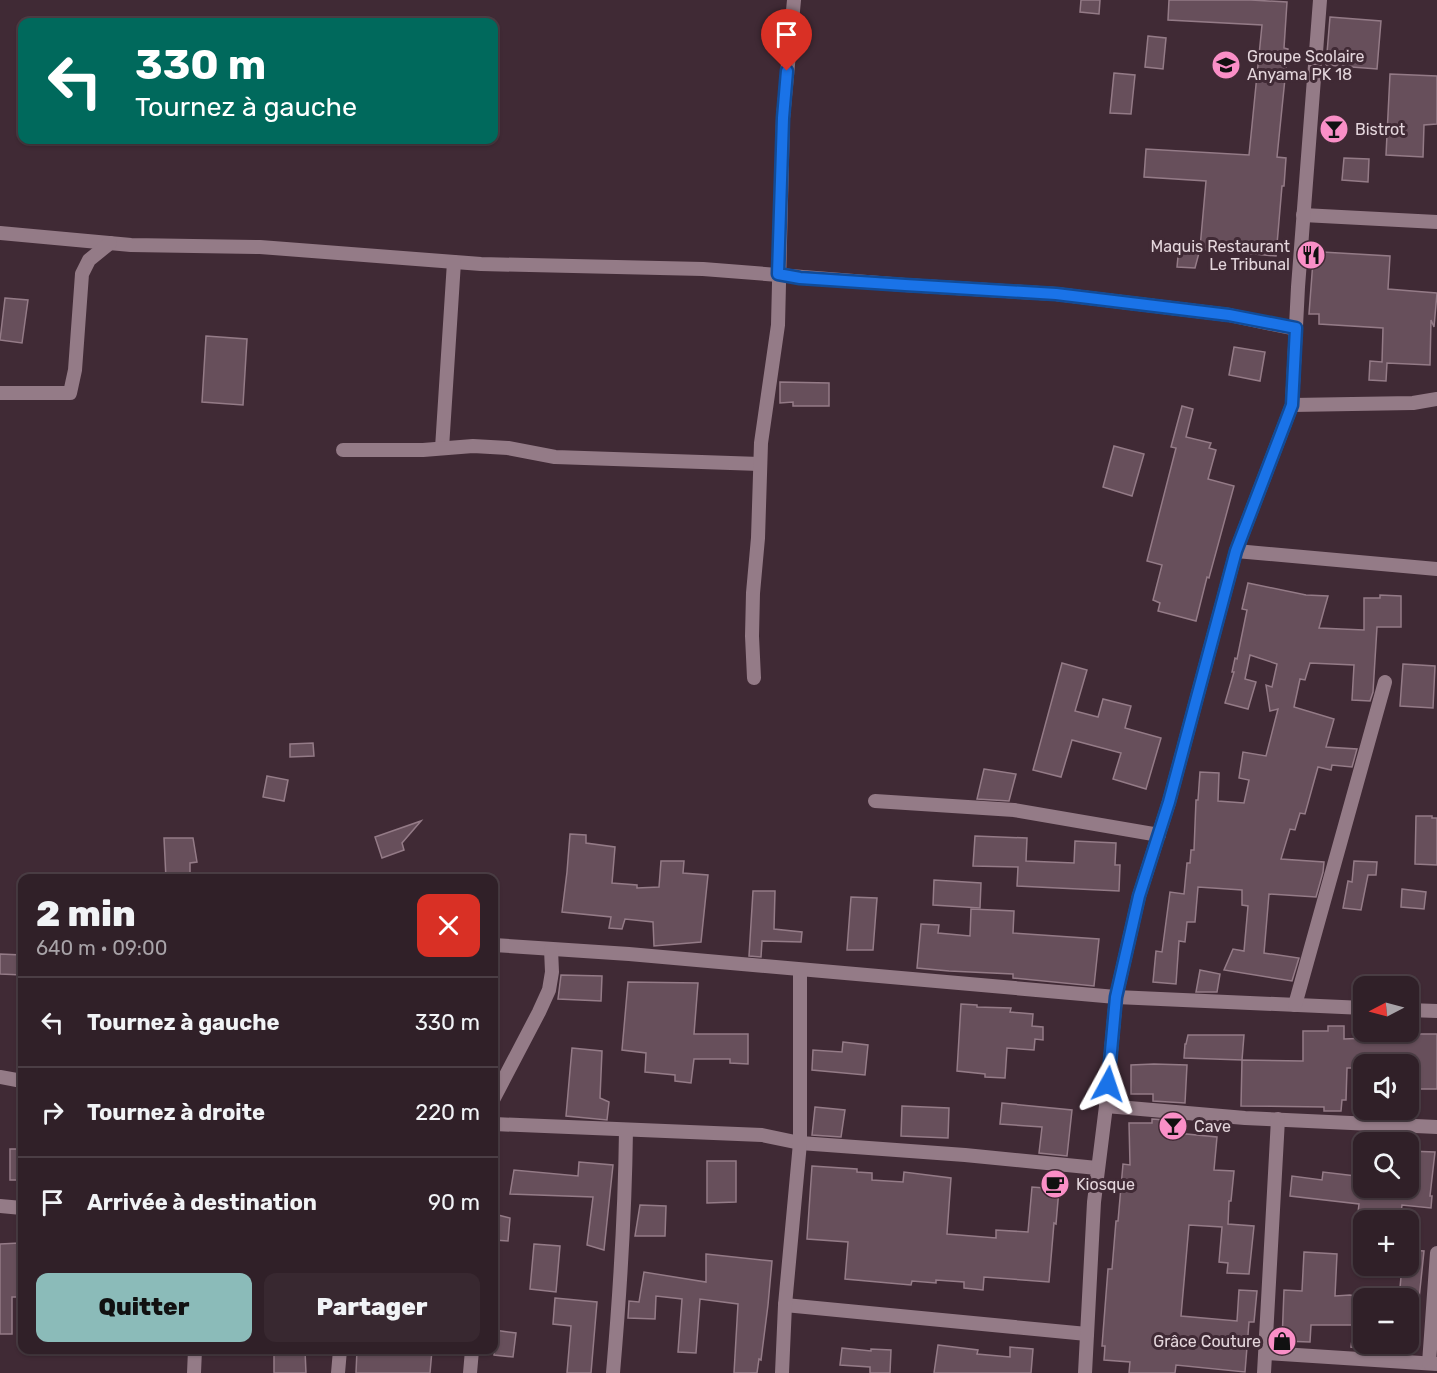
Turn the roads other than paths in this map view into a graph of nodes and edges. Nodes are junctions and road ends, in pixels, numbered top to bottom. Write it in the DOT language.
graph roads {
  1 [pos="794,0"];
  2 [pos="1320,0"];
  3 [pos="1303,215"];
  4 [pos="1437,222"];
  5 [pos="0,233"];
  6 [pos="110,243"];
  7 [pos="454,262"];
  8 [pos="778,274"];
  9 [pos="1296,328"];
  10 [pos="0,393"];
  11 [pos="1437,399"];
  12 [pos="1292,405"];
  13 [pos="442,448"];
  14 [pos="343,450"];
  15 [pos="760,464"];
  16 [pos="1236,551"];
  17 [pos="1437,568"];
  18 [pos="754,678"];
  19 [pos="1385,682"];
  20 [pos="875,801"];
  21 [pos="1159,835"];
  22 [pos="498,945"];
  23 [pos="551,949"];
  24 [pos="800,970"];
  25 [pos="1116,997"];
  26 [pos="1295,1005"];
  27 [pos="1353,1008"];
  28 [pos="1419,1010"];
  29 [pos="1437,1011"];
  30 [pos="0,1077"];
  31 [pos="18,1080"];
  32 [pos="498,1090"];
  33 [pos="1106,1106"];
  34 [pos="1278,1119"];
  35 [pos="498,1124"];
  36 [pos="1437,1127"];
  37 [pos="626,1130"];
  38 [pos="800,1143"];
  39 [pos="1097,1168"];
  40 [pos="0,1206"];
  41 [pos="18,1208"];
  42 [pos="1437,1253"];
  43 [pos="785,1305"];
  44 [pos="1087,1334"];
  45 [pos="1266,1353"];
  46 [pos="195,1354"];
  47 [pos="340,1354"];
  48 [pos="472,1354"];
  49 [pos="1433,1364"];
  50 [pos="194,1373"];
  51 [pos="338,1373"];
  52 [pos="470,1373"];
  53 [pos="613,1373"];
  54 [pos="782,1373"];
  55 [pos="1084,1373"];
  56 [pos="1264,1373"];
  1 -- 8 [label="street"];
  2 -- 3 [label="street"];
  3 -- 4 [label="street"];
  3 -- 9 [label="street"];
  5 -- 6 [label="street"];
  6 -- 7 [label="street"];
  6 -- 10 [label="street"];
  7 -- 8 [label="street"];
  7 -- 13 [label="street"];
  8 -- 9 [label="street"];
  8 -- 15 [label="street"];
  9 -- 12 [label="street"];
  11 -- 12 [label="street"];
  12 -- 16 [label="street"];
  13 -- 14 [label="street"];
  13 -- 15 [label="street"];
  15 -- 18 [label="street"];
  16 -- 17 [label="street"];
  16 -- 21 [label="street"];
  19 -- 26 [label="street"];
  20 -- 21 [label="street"];
  21 -- 25 [label="street"];
  22 -- 23 [label="street"];
  23 -- 24 [label="street"];
  23 -- 32 [label="street"];
  24 -- 25 [label="street"];
  24 -- 38 [label="street"];
  25 -- 26 [label="street"];
  25 -- 33 [label="street"];
  26 -- 27 [label="street"];
  28 -- 29 [label="street"];
  30 -- 31 [label="street"];
  33 -- 34 [label="street"];
  33 -- 39 [label="street"];
  34 -- 36 [label="street"];
  34 -- 45 [label="street"];
  35 -- 37 [label="street"];
  37 -- 38 [label="street"];
  37 -- 53 [label="street"];
  38 -- 39 [label="street"];
  38 -- 43 [label="street"];
  39 -- 44 [label="street"];
  40 -- 41 [label="street"];
  42 -- 49 [label="street"];
  43 -- 44 [label="street"];
  43 -- 54 [label="street"];
  44 -- 55 [label="street"];
  45 -- 49 [label="street"];
  45 -- 56 [label="street"];
  46 -- 50 [label="street"];
  47 -- 51 [label="street"];
  48 -- 52 [label="street"];
}
